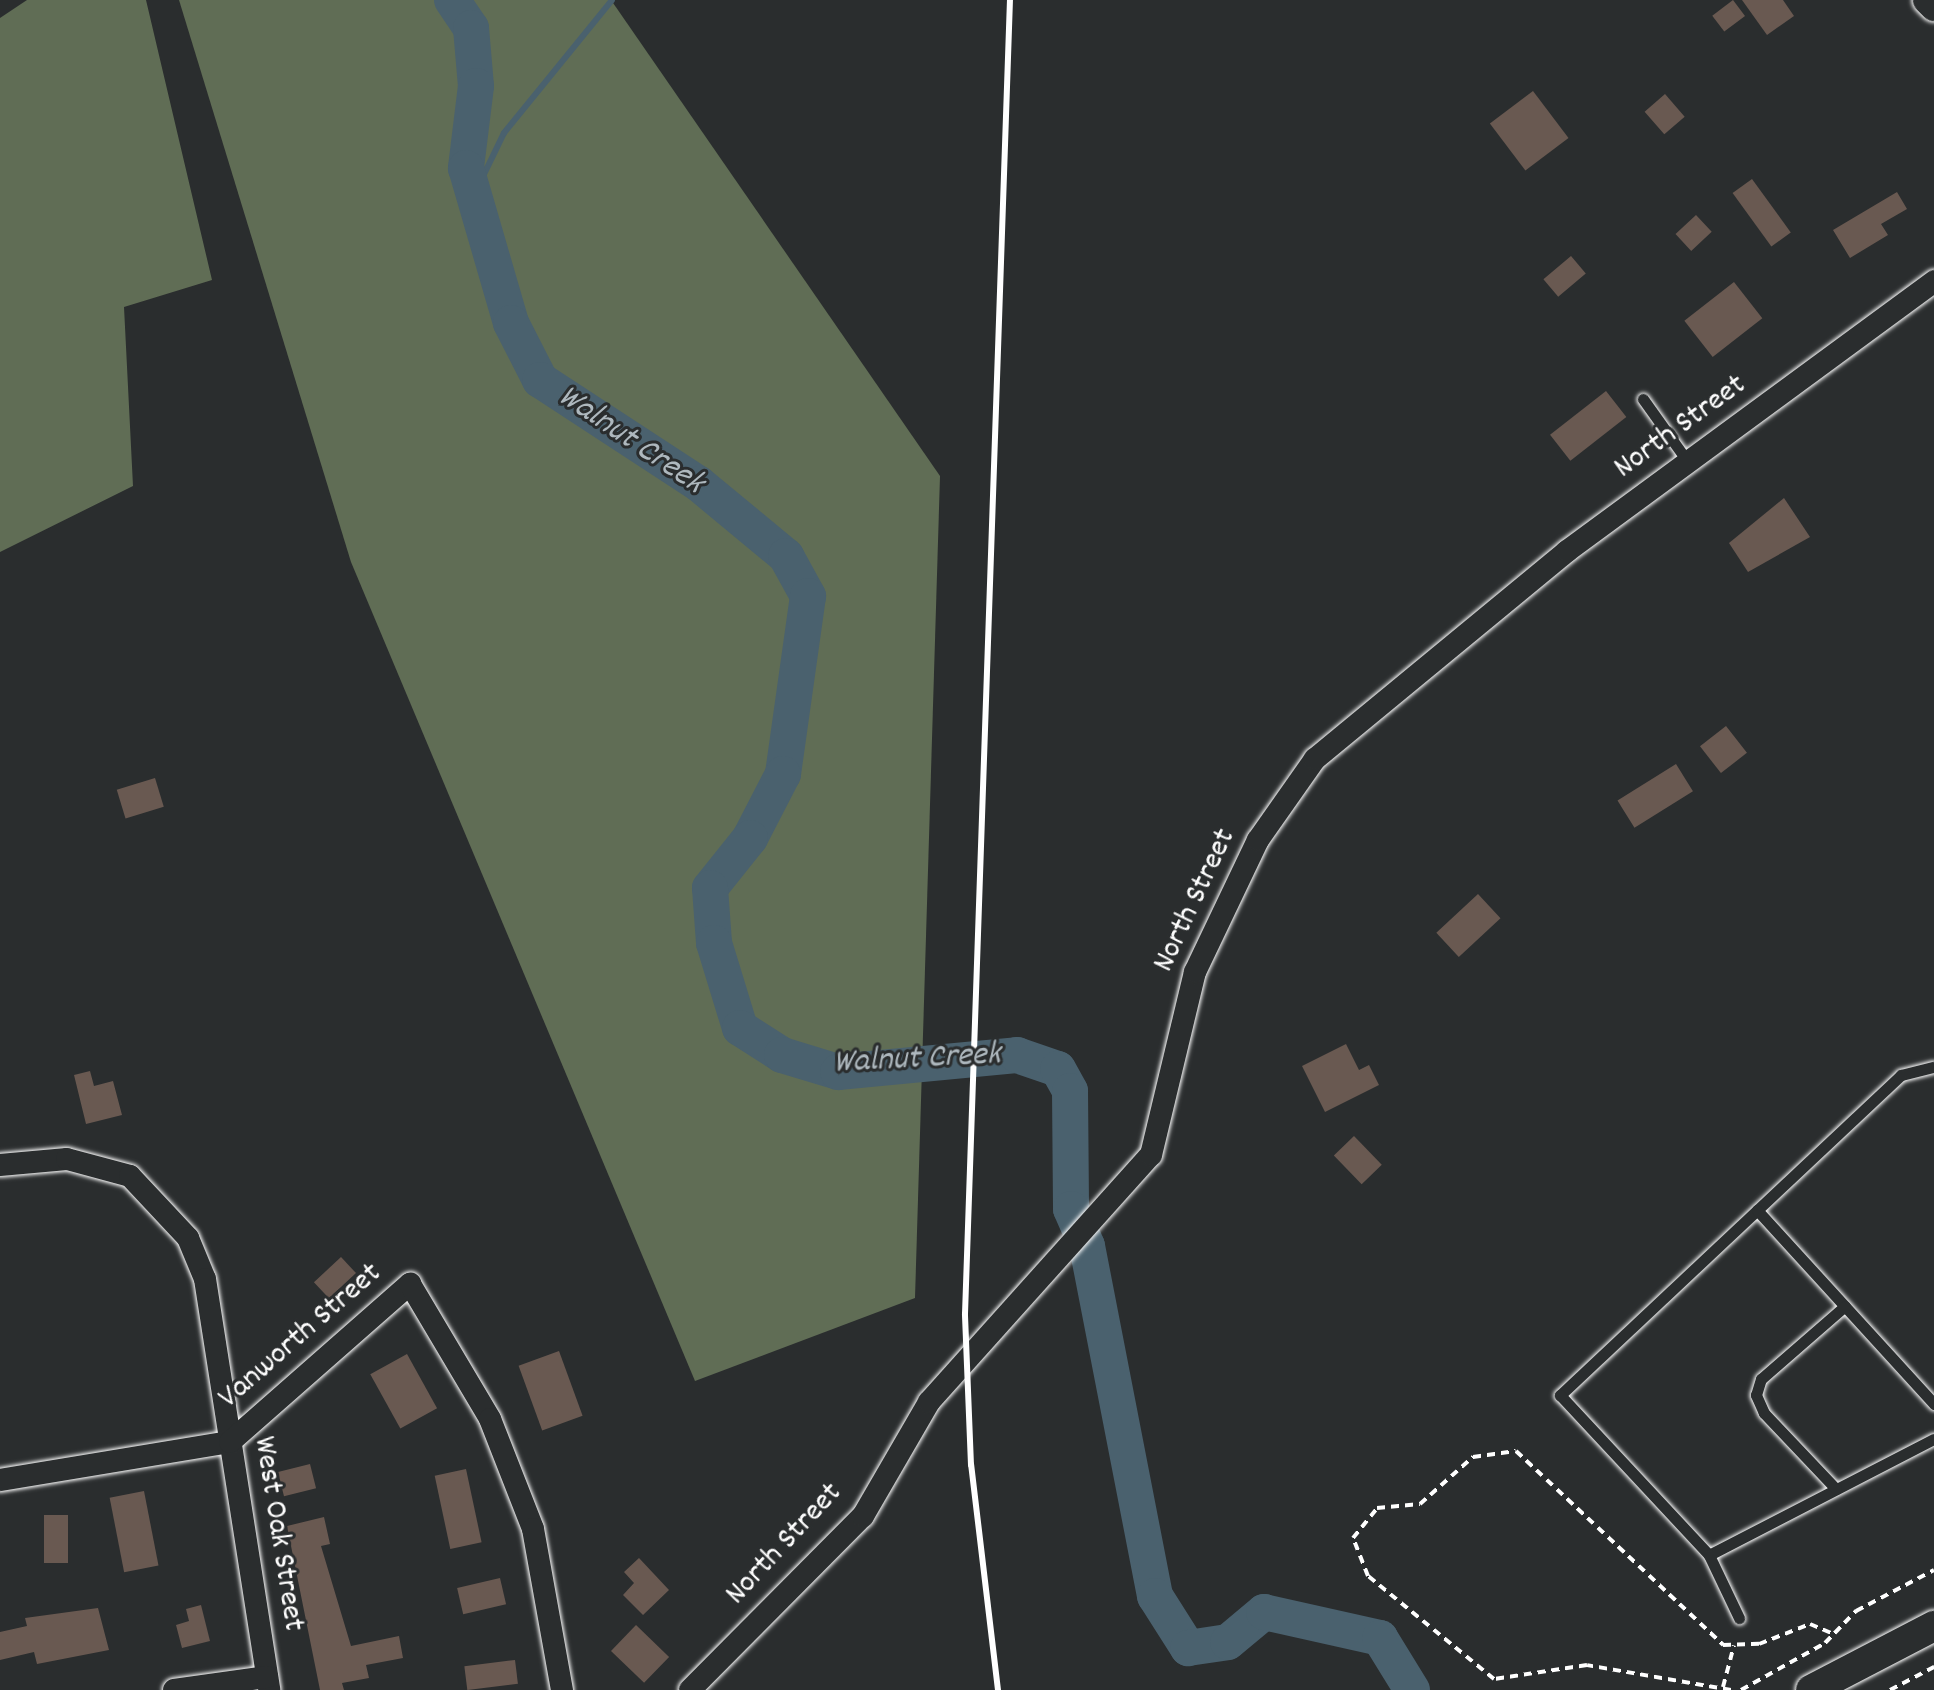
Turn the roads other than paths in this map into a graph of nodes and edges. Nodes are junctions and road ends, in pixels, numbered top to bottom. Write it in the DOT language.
graph roads {
  1 [pos="1927,0"];
  2 [pos="1934,7"];
  3 [pos="1934,281"];
  4 [pos="1643,399"];
  5 [pos="1688,462"];
  6 [pos="1934,1055"];
  7 [pos="1934,1068"];
  8 [pos="0,1165"];
  9 [pos="1757,1210"];
  10 [pos="1845,1306"];
  11 [pos="1934,1404"];
  12 [pos="1934,1439"];
  13 [pos="230,1442"];
  14 [pos="0,1480"];
  15 [pos="1836,1489"];
  16 [pos="1709,1555"];
  17 [pos="1739,1618"];
  18 [pos="1934,1626"];
  19 [pos="268,1684"];
  20 [pos="174,1690"];
  21 [pos="562,1690"];
  22 [pos="690,1690"];
  23 [pos="1811,1690"];
  1 -- 2 [label="street"];
  3 -- 5 [label="street, North Street"];
  4 -- 5 [label="lane"];
  5 -- 22 [label="street, North Street"];
  6 -- 7 [label="lane"];
  7 -- 9 [label="lane"];
  8 -- 13 [label="street, West Oak Street"];
  9 -- 10 [label="lane"];
  9 -- 16 [label="lane"];
  10 -- 11 [label="lane"];
  10 -- 15 [label="lane"];
  12 -- 15 [label="lane"];
  13 -- 14 [label="street"];
  13 -- 19 [label="street, West Oak Street"];
  13 -- 21 [label="street, Vanworth Street"];
  15 -- 16 [label="lane"];
  16 -- 17 [label="lane"];
  18 -- 23 [label="main road"];
  19 -- 20 [label="street"];
}
